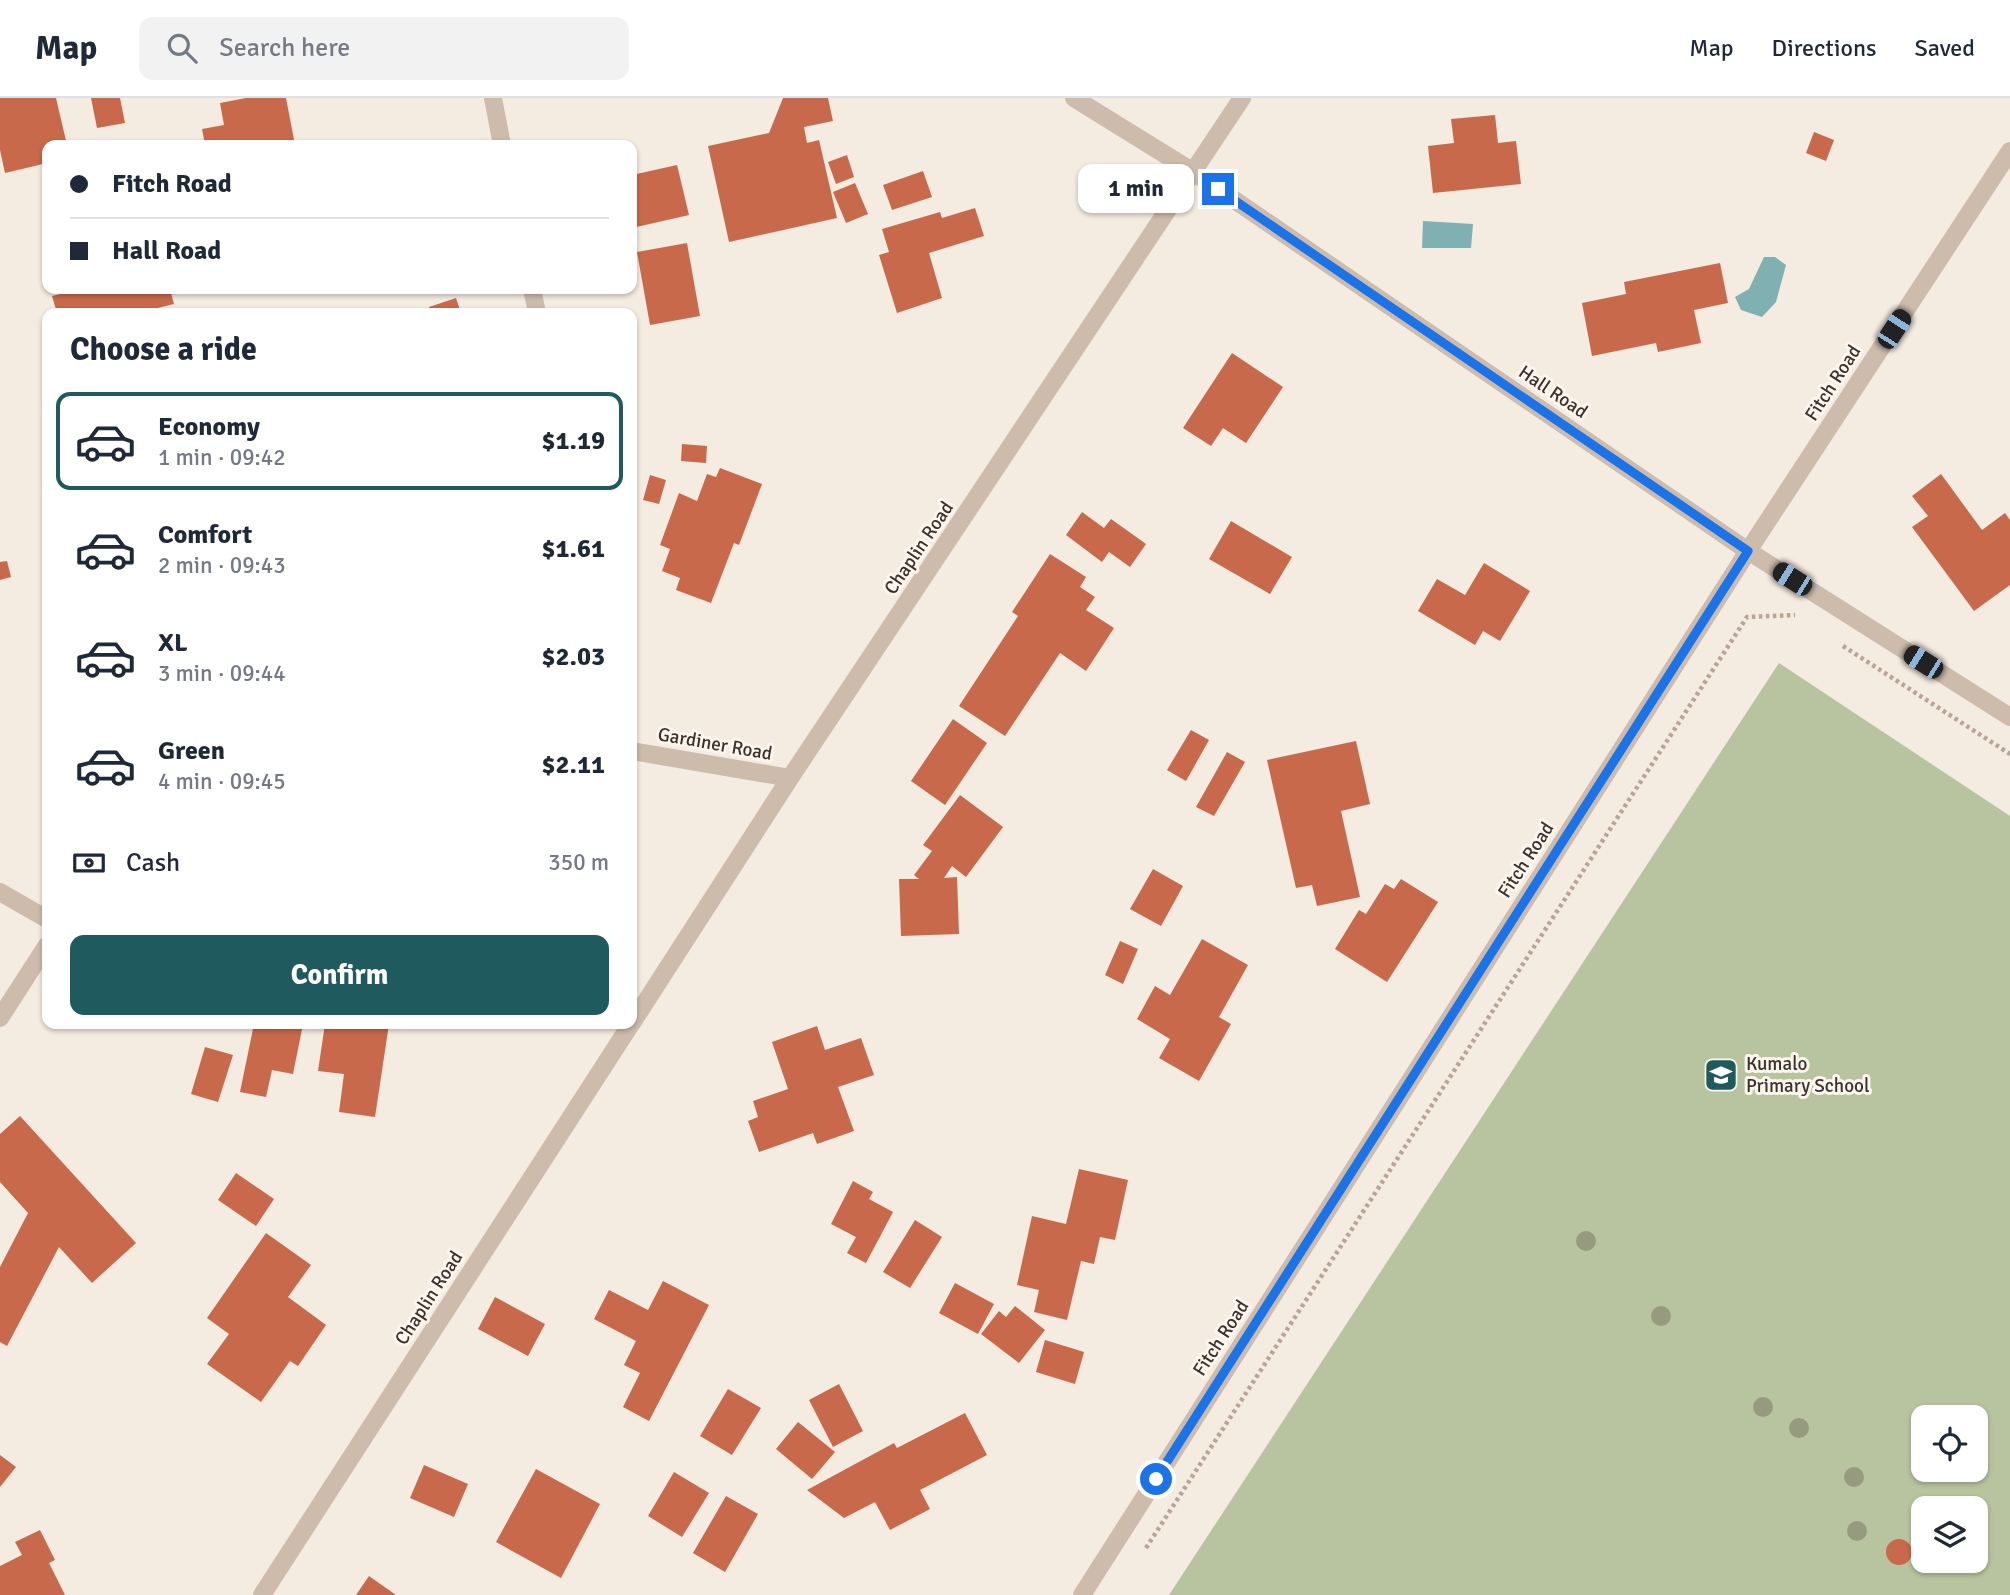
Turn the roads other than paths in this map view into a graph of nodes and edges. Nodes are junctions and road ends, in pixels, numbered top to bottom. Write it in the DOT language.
graph roads {
  1 [pos="493,98"];
  2 [pos="1074,98"];
  3 [pos="1242,98"];
  4 [pos="501,140"];
  5 [pos="2010,151"];
  6 [pos="1195,173"];
  7 [pos="1748,551"];
  8 [pos="2010,717"];
  9 [pos="637,752"];
  10 [pos="790,778"];
  11 [pos="0,892"];
  12 [pos="42,916"];
  13 [pos="42,953"];
  14 [pos="637,1015"];
  15 [pos="0,1018"];
  16 [pos="628,1029"];
  17 [pos="262,1595"];
  18 [pos="1082,1595"];
  1 -- 4 [label="street"];
  2 -- 6 [label="street, Hall Road"];
  3 -- 6 [label="street, Chaplin Road"];
  5 -- 7 [label="street, Fitch Road"];
  6 -- 7 [label="street, Hall Road"];
  6 -- 10 [label="street, Chaplin Road"];
  7 -- 8 [label="street, Hall Road"];
  7 -- 18 [label="street, Fitch Road"];
  9 -- 10 [label="street, Gardiner Road"];
  10 -- 14 [label="street, Chaplin Road"];
  11 -- 12 [label="street"];
  13 -- 15 [label="street"];
  16 -- 17 [label="street, Chaplin Road"];
}
